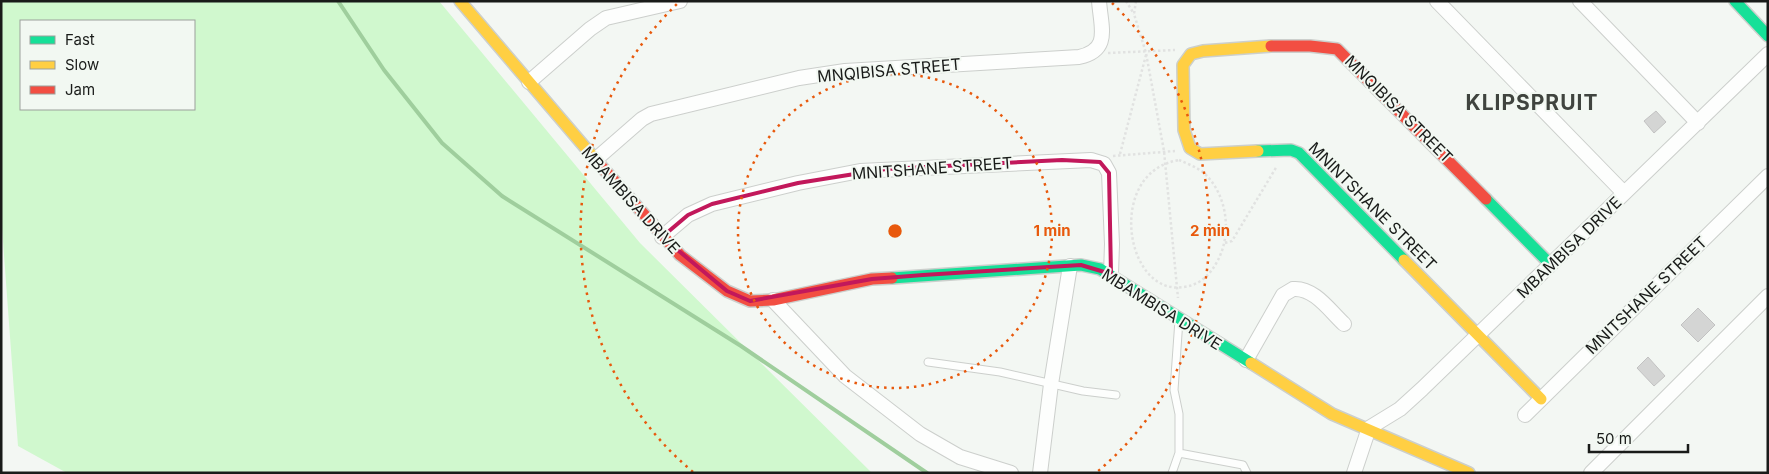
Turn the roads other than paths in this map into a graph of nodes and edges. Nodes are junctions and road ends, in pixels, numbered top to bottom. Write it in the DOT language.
graph roads {
  1 [pos="460,1"];
  2 [pos="680,1"];
  3 [pos="1099,1"];
  4 [pos="1437,1"];
  5 [pos="1580,1"];
  6 [pos="1734,1"];
  7 [pos="1768,36"];
  8 [pos="1768,54"];
  9 [pos="529,82"];
  10 [pos="1698,123"];
  11 [pos="1194,151"];
  12 [pos="594,160"];
  13 [pos="1768,176"];
  14 [pos="1624,194"];
  15 [pos="662,238"];
  16 [pos="1551,265"];
  17 [pos="1070,266"];
  18 [pos="1111,274"];
  19 [pos="1768,296"];
  20 [pos="773,300"];
  21 [pos="1180,319"];
  22 [pos="1344,324"];
  23 [pos="1478,335"];
  24 [pos="1246,360"];
  25 [pos="928,362"];
  26 [pos="1051,384"];
  27 [pos="1116,395"];
  28 [pos="1541,399"];
  29 [pos="1525,415"];
  30 [pos="1369,428"];
  31 [pos="1179,453"];
  32 [pos="1011,473"];
  33 [pos="1040,473"];
  34 [pos="1172,473"];
  35 [pos="1247,473"];
  36 [pos="1354,473"];
  37 [pos="1469,473"];
  38 [pos="1591,473"];
  1 -- 9 [label="street, MBAMBISA DRIVE"];
  2 -- 9 [label="street"];
  3 -- 12 [label="street, MNQIBISA STREET"];
  4 -- 14 [label="street"];
  5 -- 10 [label="street"];
  6 -- 7 [label="street"];
  8 -- 10 [label="street, MBAMBISA DRIVE"];
  9 -- 12 [label="street, MBAMBISA DRIVE"];
  10 -- 14 [label="street, MBAMBISA DRIVE"];
  11 -- 16 [label="street, MNQIBISA STREET"];
  11 -- 23 [label="street, MNINTSHANE STREET"];
  12 -- 15 [label="street, MBAMBISA DRIVE"];
  13 -- 28 [label="street, MNITSHANE STREET"];
  14 -- 16 [label="street, MBAMBISA DRIVE"];
  15 -- 18 [label="street, MNITSHANE STREET"];
  15 -- 20 [label="street, MBAMBISA DRIVE"];
  16 -- 23 [label="street, MBAMBISA DRIVE"];
  17 -- 18 [label="street, MBAMBISA DRIVE"];
  17 -- 20 [label="street, MBAMBISA DRIVE"];
  17 -- 26 [label="street"];
  18 -- 21 [label="street, MBAMBISA DRIVE"];
  19 -- 38 [label="street"];
  20 -- 32 [label="street"];
  21 -- 24 [label="street, MBAMBISA DRIVE"];
  21 -- 31 [label="lane"];
  22 -- 24 [label="street"];
  23 -- 28 [label="street, MNINTSHANE STREET"];
  23 -- 30 [label="street, MBAMBISA DRIVE"];
  24 -- 30 [label="street, MBAMBISA DRIVE"];
  25 -- 26 [label="lane"];
  26 -- 27 [label="lane"];
  26 -- 33 [label="street"];
  28 -- 29 [label="street, MNITSHANE STREET"];
  30 -- 36 [label="street"];
  30 -- 37 [label="street"];
  31 -- 34 [label="lane"];
  31 -- 35 [label="lane"];
}
